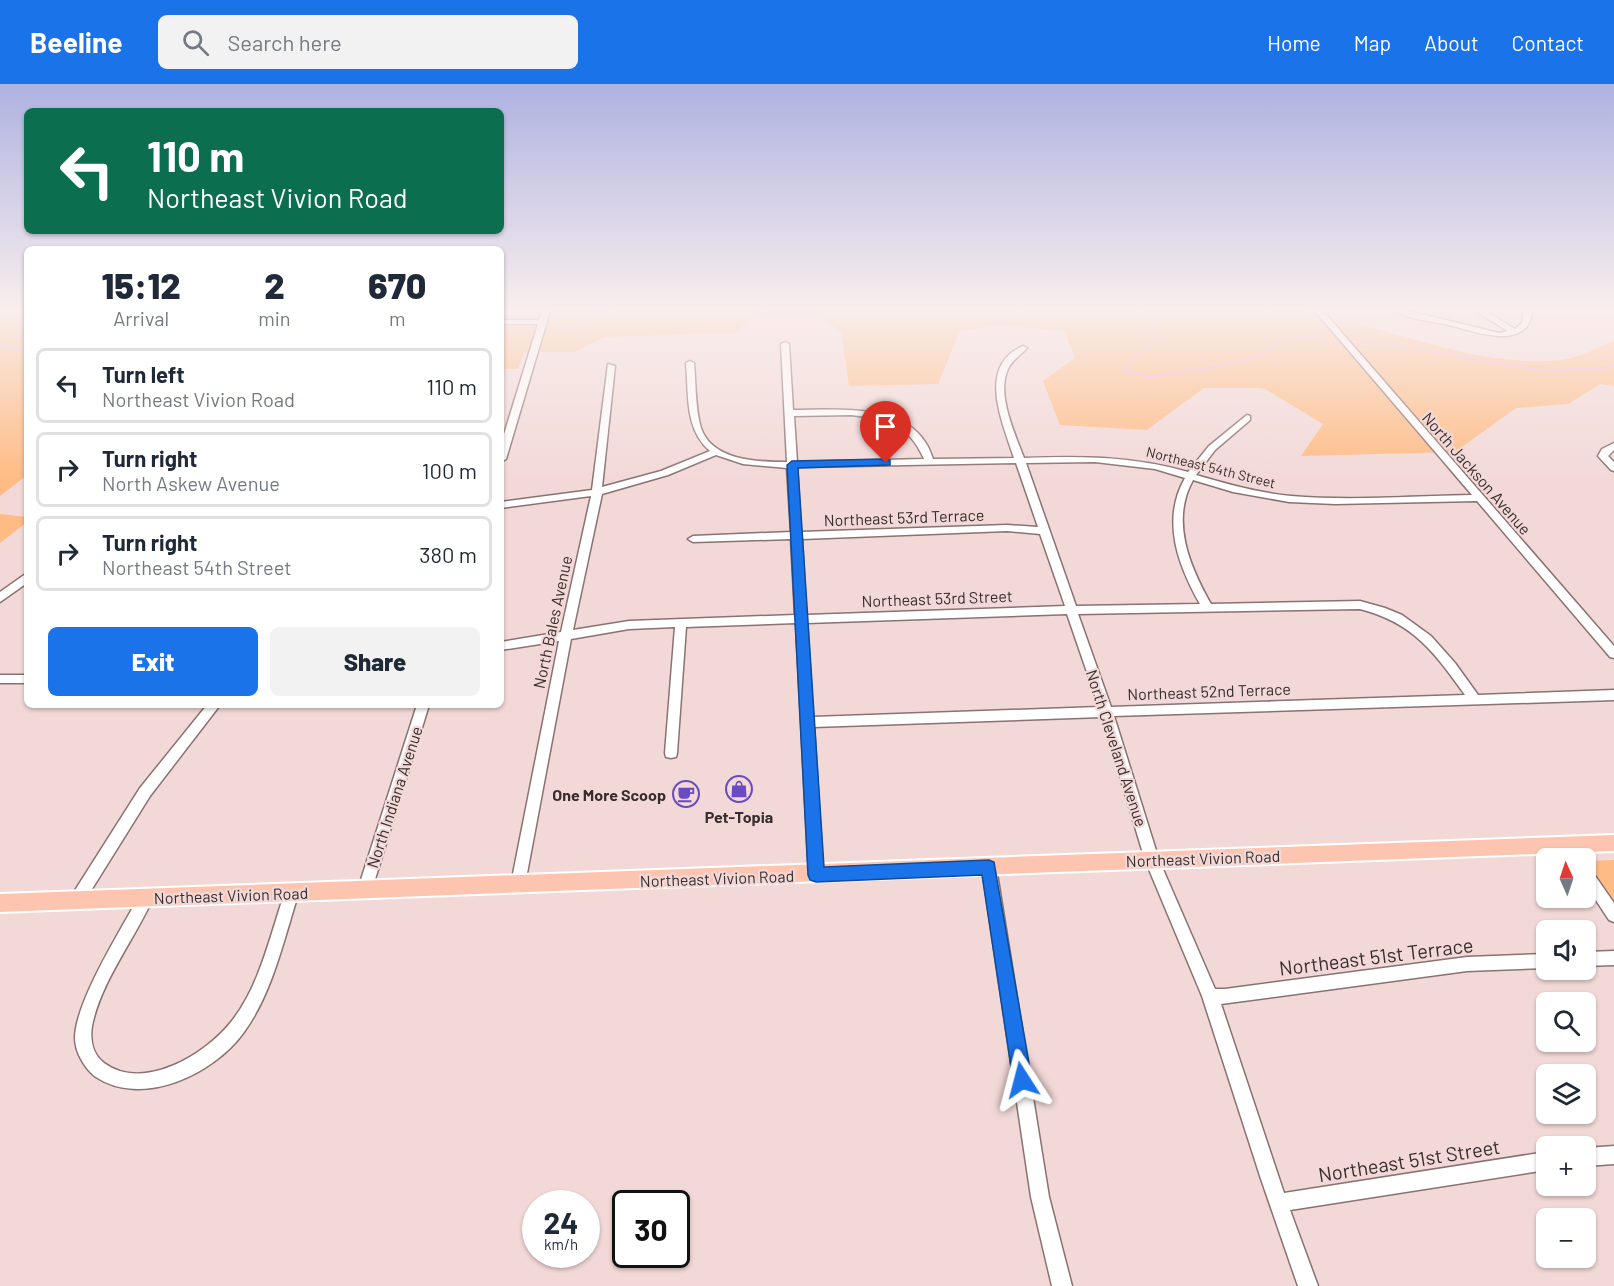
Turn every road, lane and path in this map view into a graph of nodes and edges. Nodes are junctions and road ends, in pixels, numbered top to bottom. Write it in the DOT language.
graph roads {
  1 [pos="528,367"];
  2 [pos="611,367"];
  3 [pos="690,367"];
  4 [pos="787,367"];
  5 [pos="1005,367"];
  6 [pos="1366,367"];
  7 [pos="790,413"];
  8 [pos="1247,418"];
  9 [pos="1614,446"];
  10 [pos="504,449"];
  11 [pos="717,452"];
  12 [pos="1019,459"];
  13 [pos="929,461"];
  14 [pos="792,465"];
  15 [pos="1614,468"];
  16 [pos="1191,475"];
  17 [pos="597,492"];
  18 [pos="1479,498"];
  19 [pos="504,505"];
  20 [pos="1044,531"];
  21 [pos="796,536"];
  22 [pos="693,539"];
  23 [pos="24,579"];
  24 [pos="0,598"];
  25 [pos="1208,608"];
  26 [pos="1072,610"];
  27 [pos="800,620"];
  28 [pos="681,623"];
  29 [pos="566,635"];
  30 [pos="504,645"];
  31 [pos="1614,654"];
  32 [pos="24,679"];
  33 [pos="0,680"];
  34 [pos="1614,695"];
  35 [pos="1474,699"];
  36 [pos="212,708"];
  37 [pos="422,708"];
  38 [pos="1106,711"];
  39 [pos="806,722"];
  40 [pos="671,753"];
  41 [pos="1614,843"];
  42 [pos="1590,848"];
  43 [pos="1536,853"];
  44 [pos="1152,860"];
  45 [pos="989,867"];
  46 [pos="816,875"];
  47 [pos="518,884"];
  48 [pos="365,889"];
  49 [pos="1596,889"];
  50 [pos="292,892"];
  51 [pos="146,898"];
  52 [pos="77,900"];
  53 [pos="0,903"];
  54 [pos="1614,915"];
  55 [pos="1614,958"];
  56 [pos="1596,959"];
  57 [pos="1536,961"];
  58 [pos="1210,996"];
  59 [pos="1614,1155"];
  60 [pos="1596,1156"];
  61 [pos="1536,1163"];
  62 [pos="1278,1203"];
  63 [pos="1062,1286"];
  64 [pos="1308,1286"];
  1 -- 10 [label="street"];
  2 -- 17 [label="street, North Bales Avenue"];
  3 -- 11 [label="street"];
  4 -- 7 [label="street"];
  5 -- 12 [label="street, North Cleveland Avenue"];
  6 -- 18 [label="street, North Jackson Avenue"];
  7 -- 13 [label="street"];
  7 -- 14 [label="street"];
  8 -- 16 [label="street"];
  9 -- 15 [label="street"];
  11 -- 14 [label="street, Northeast 54th Street"];
  11 -- 17 [label="street"];
  12 -- 13 [label="street, Northeast 54th Street"];
  12 -- 16 [label="street, Northeast 54th Street"];
  12 -- 20 [label="street, North Cleveland Avenue"];
  13 -- 14 [label="street, Northeast 54th Street"];
  14 -- 21 [label="street"];
  16 -- 18 [label="street, Northeast 54th Street"];
  16 -- 25 [label="street"];
  17 -- 19 [label="street"];
  17 -- 29 [label="street, North Bales Avenue"];
  18 -- 31 [label="street, North Jackson Avenue"];
  20 -- 21 [label="street, Northeast 53rd Terrace"];
  20 -- 26 [label="street, North Cleveland Avenue"];
  21 -- 22 [label="street, Northeast 53rd Terrace"];
  21 -- 27 [label="street"];
  23 -- 24 [label="street"];
  25 -- 26 [label="street, Northeast 53rd Street"];
  25 -- 35 [label="street, Northeast 53rd Street"];
  26 -- 27 [label="street, Northeast 53rd Street"];
  26 -- 38 [label="street, North Cleveland Avenue"];
  27 -- 28 [label="street, Northeast 53rd Street"];
  27 -- 39 [label="street"];
  28 -- 29 [label="street, Northeast 53rd Street"];
  28 -- 40 [label="street"];
  29 -- 30 [label="street, Northeast 53rd Street"];
  29 -- 47 [label="street, North Bales Avenue"];
  32 -- 33 [label="street"];
  34 -- 35 [label="street, Northeast 52nd Terrace"];
  35 -- 38 [label="street, Northeast 52nd Terrace"];
  36 -- 52 [label="street"];
  37 -- 48 [label="street, North Indiana Avenue"];
  38 -- 39 [label="street, Northeast 52nd Terrace"];
  38 -- 44 [label="street, North Cleveland Avenue"];
  39 -- 46 [label="street"];
  41 -- 42 [label="main road, Northeast Vivion Road"];
  43 -- 44 [label="main road, Northeast Vivion Road"];
  44 -- 45 [label="main road, Northeast Vivion Road"];
  44 -- 58 [label="street, North Cleveland Avenue"];
  45 -- 46 [label="main road, Northeast Vivion Road"];
  45 -- 63 [label="street"];
  46 -- 47 [label="main road, Northeast Vivion Road"];
  47 -- 48 [label="main road, Northeast Vivion Road"];
  48 -- 50 [label="main road, Northeast Vivion Road"];
  49 -- 54 [label="street"];
  50 -- 51 [label="main road, Northeast Vivion Road"];
  50 -- 51 [label="street"];
  51 -- 52 [label="main road, Northeast Vivion Road"];
  52 -- 53 [label="main road, Northeast Vivion Road"];
  55 -- 56 [label="street"];
  57 -- 58 [label="street, Northeast 51st Terrace"];
  58 -- 62 [label="street, North Cleveland Avenue"];
  59 -- 60 [label="street"];
  61 -- 62 [label="street, Northeast 51st Street"];
  62 -- 64 [label="street, North Cleveland Avenue"];
}
